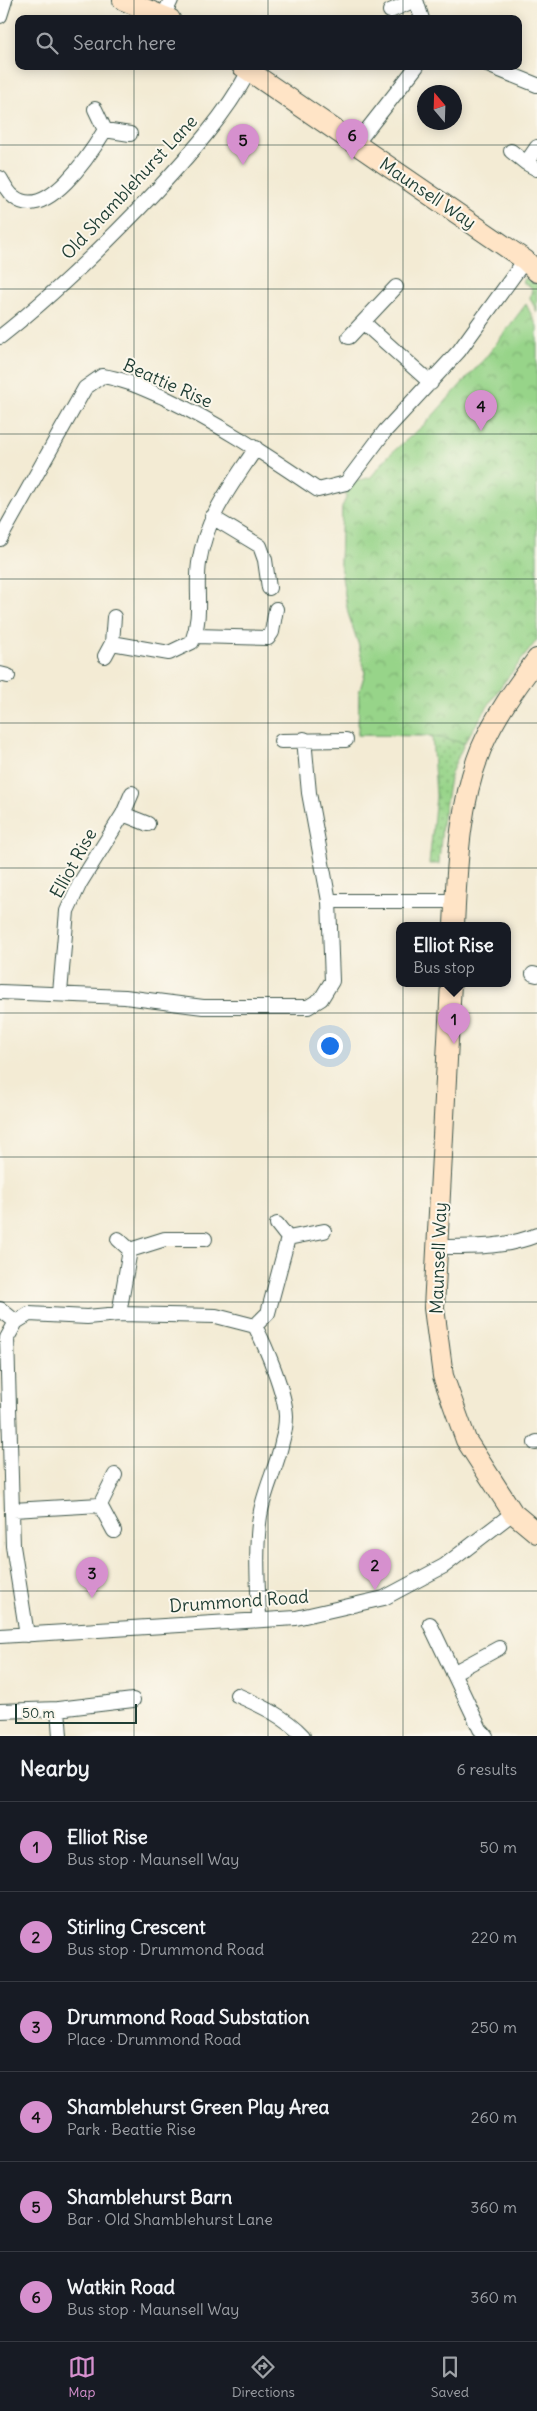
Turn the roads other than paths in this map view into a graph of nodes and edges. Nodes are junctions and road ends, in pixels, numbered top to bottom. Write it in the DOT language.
graph roads {
  1 [pos="5,0"];
  2 [pos="123,0"];
  3 [pos="416,0"];
  4 [pos="168,11"];
  5 [pos="390,11"];
  6 [pos="421,15"];
  7 [pos="0,16"];
  8 [pos="244,70"];
  9 [pos="248,70"];
  10 [pos="414,70"];
  11 [pos="499,70"];
  12 [pos="537,86"];
  13 [pos="95,109"];
  14 [pos="106,130"];
  15 [pos="130,134"];
  16 [pos="356,144"];
  17 [pos="537,148"];
  18 [pos="511,151"];
  19 [pos="532,166"];
  20 [pos="0,178"];
  21 [pos="531,266"];
  22 [pos="396,287"];
  23 [pos="364,323"];
  24 [pos="0,337"];
  25 [pos="349,337"];
  26 [pos="431,383"];
  27 [pos="256,448"];
  28 [pos="212,517"];
  29 [pos="0,539"];
  30 [pos="269,588"];
  31 [pos="276,609"];
  32 [pos="114,617"];
  33 [pos="194,636"];
  34 [pos="112,643"];
  35 [pos="105,656"];
  36 [pos="537,659"];
  37 [pos="304,739"];
  38 [pos="346,740"];
  39 [pos="281,741"];
  40 [pos="132,792"];
  41 [pos="123,814"];
  42 [pos="148,824"];
  43 [pos="330,901"];
  44 [pos="455,902"];
  45 [pos="454,922"];
  46 [pos="451,987"];
  47 [pos="0,992"];
  48 [pos="60,993"];
  49 [pos="277,1224"];
  50 [pos="324,1230"];
  51 [pos="537,1236"];
  52 [pos="288,1238"];
  53 [pos="118,1239"];
  54 [pos="205,1239"];
  55 [pos="438,1247"];
  56 [pos="130,1250"];
  57 [pos="0,1309"];
  58 [pos="120,1314"];
  59 [pos="16,1322"];
  60 [pos="255,1326"];
  61 [pos="5,1462"];
  62 [pos="115,1475"];
  63 [pos="100,1505"];
  64 [pos="13,1510"];
  65 [pos="514,1513"];
  66 [pos="114,1531"];
  67 [pos="537,1533"];
  68 [pos="259,1618"];
  69 [pos="430,1624"];
  70 [pos="27,1634"];
  71 [pos="0,1636"];
  72 [pos="499,1648"];
  73 [pos="453,1672"];
  74 [pos="236,1695"];
  75 [pos="133,1700"];
  76 [pos="58,1708"];
  77 [pos="0,1711"];
  78 [pos="60,1736"];
  79 [pos="303,1736"];
  80 [pos="486,1736"];
  1 -- 7 [label="street"];
  2 -- 4 [label="street"];
  3 -- 5 [label="street"];
  3 -- 6 [label="street"];
  8 -- 24 [label="street, Old Shamblehurst Lane"];
  9 -- 16 [label="street, Maunsell Way"];
  10 -- 16 [label="street"];
  11 -- 12 [label="street"];
  13 -- 14 [label="street"];
  14 -- 15 [label="street"];
  14 -- 20 [label="street"];
  16 -- 21 [label="street, Maunsell Way"];
  17 -- 19 [label="street"];
  18 -- 19 [label="street"];
  21 -- 26 [label="street, Beattie Rise"];
  22 -- 23 [label="street"];
  23 -- 25 [label="street"];
  23 -- 26 [label="street"];
  26 -- 27 [label="street, Beattie Rise"];
  27 -- 28 [label="street"];
  27 -- 29 [label="street, Beattie Rise"];
  28 -- 30 [label="street"];
  28 -- 33 [label="street"];
  31 -- 33 [label="street"];
  32 -- 34 [label="street"];
  33 -- 34 [label="street"];
  34 -- 35 [label="street"];
  36 -- 44 [label="street"];
  37 -- 38 [label="street"];
  37 -- 39 [label="street"];
  37 -- 43 [label="street"];
  40 -- 41 [label="street, Elliot Rise"];
  41 -- 42 [label="street"];
  41 -- 48 [label="street, Elliot Rise"];
  43 -- 44 [label="street"];
  43 -- 48 [label="street"];
  44 -- 45 [label="street"];
  46 -- 55 [label="street, Maunsell Way"];
  47 -- 48 [label="street"];
  49 -- 52 [label="street"];
  50 -- 52 [label="street"];
  51 -- 55 [label="street"];
  52 -- 60 [label="street"];
  53 -- 56 [label="street"];
  54 -- 56 [label="street"];
  55 -- 65 [label="street, Maunsell Way"];
  56 -- 58 [label="street"];
  57 -- 59 [label="street"];
  58 -- 59 [label="street"];
  58 -- 60 [label="street"];
  59 -- 61 [label="street"];
  60 -- 68 [label="street"];
  61 -- 64 [label="street"];
  62 -- 63 [label="street"];
  63 -- 64 [label="street"];
  63 -- 66 [label="street"];
  64 -- 70 [label="street"];
  65 -- 67 [label="street, Maunsell Way"];
  65 -- 68 [label="street, Drummond Road"];
  68 -- 70 [label="street, Drummond Road"];
  69 -- 73 [label="street"];
  70 -- 71 [label="street, Drummond Road"];
  72 -- 73 [label="street"];
  73 -- 80 [label="street"];
  74 -- 79 [label="street"];
  75 -- 76 [label="street"];
  76 -- 77 [label="street"];
  76 -- 78 [label="street"];
}
